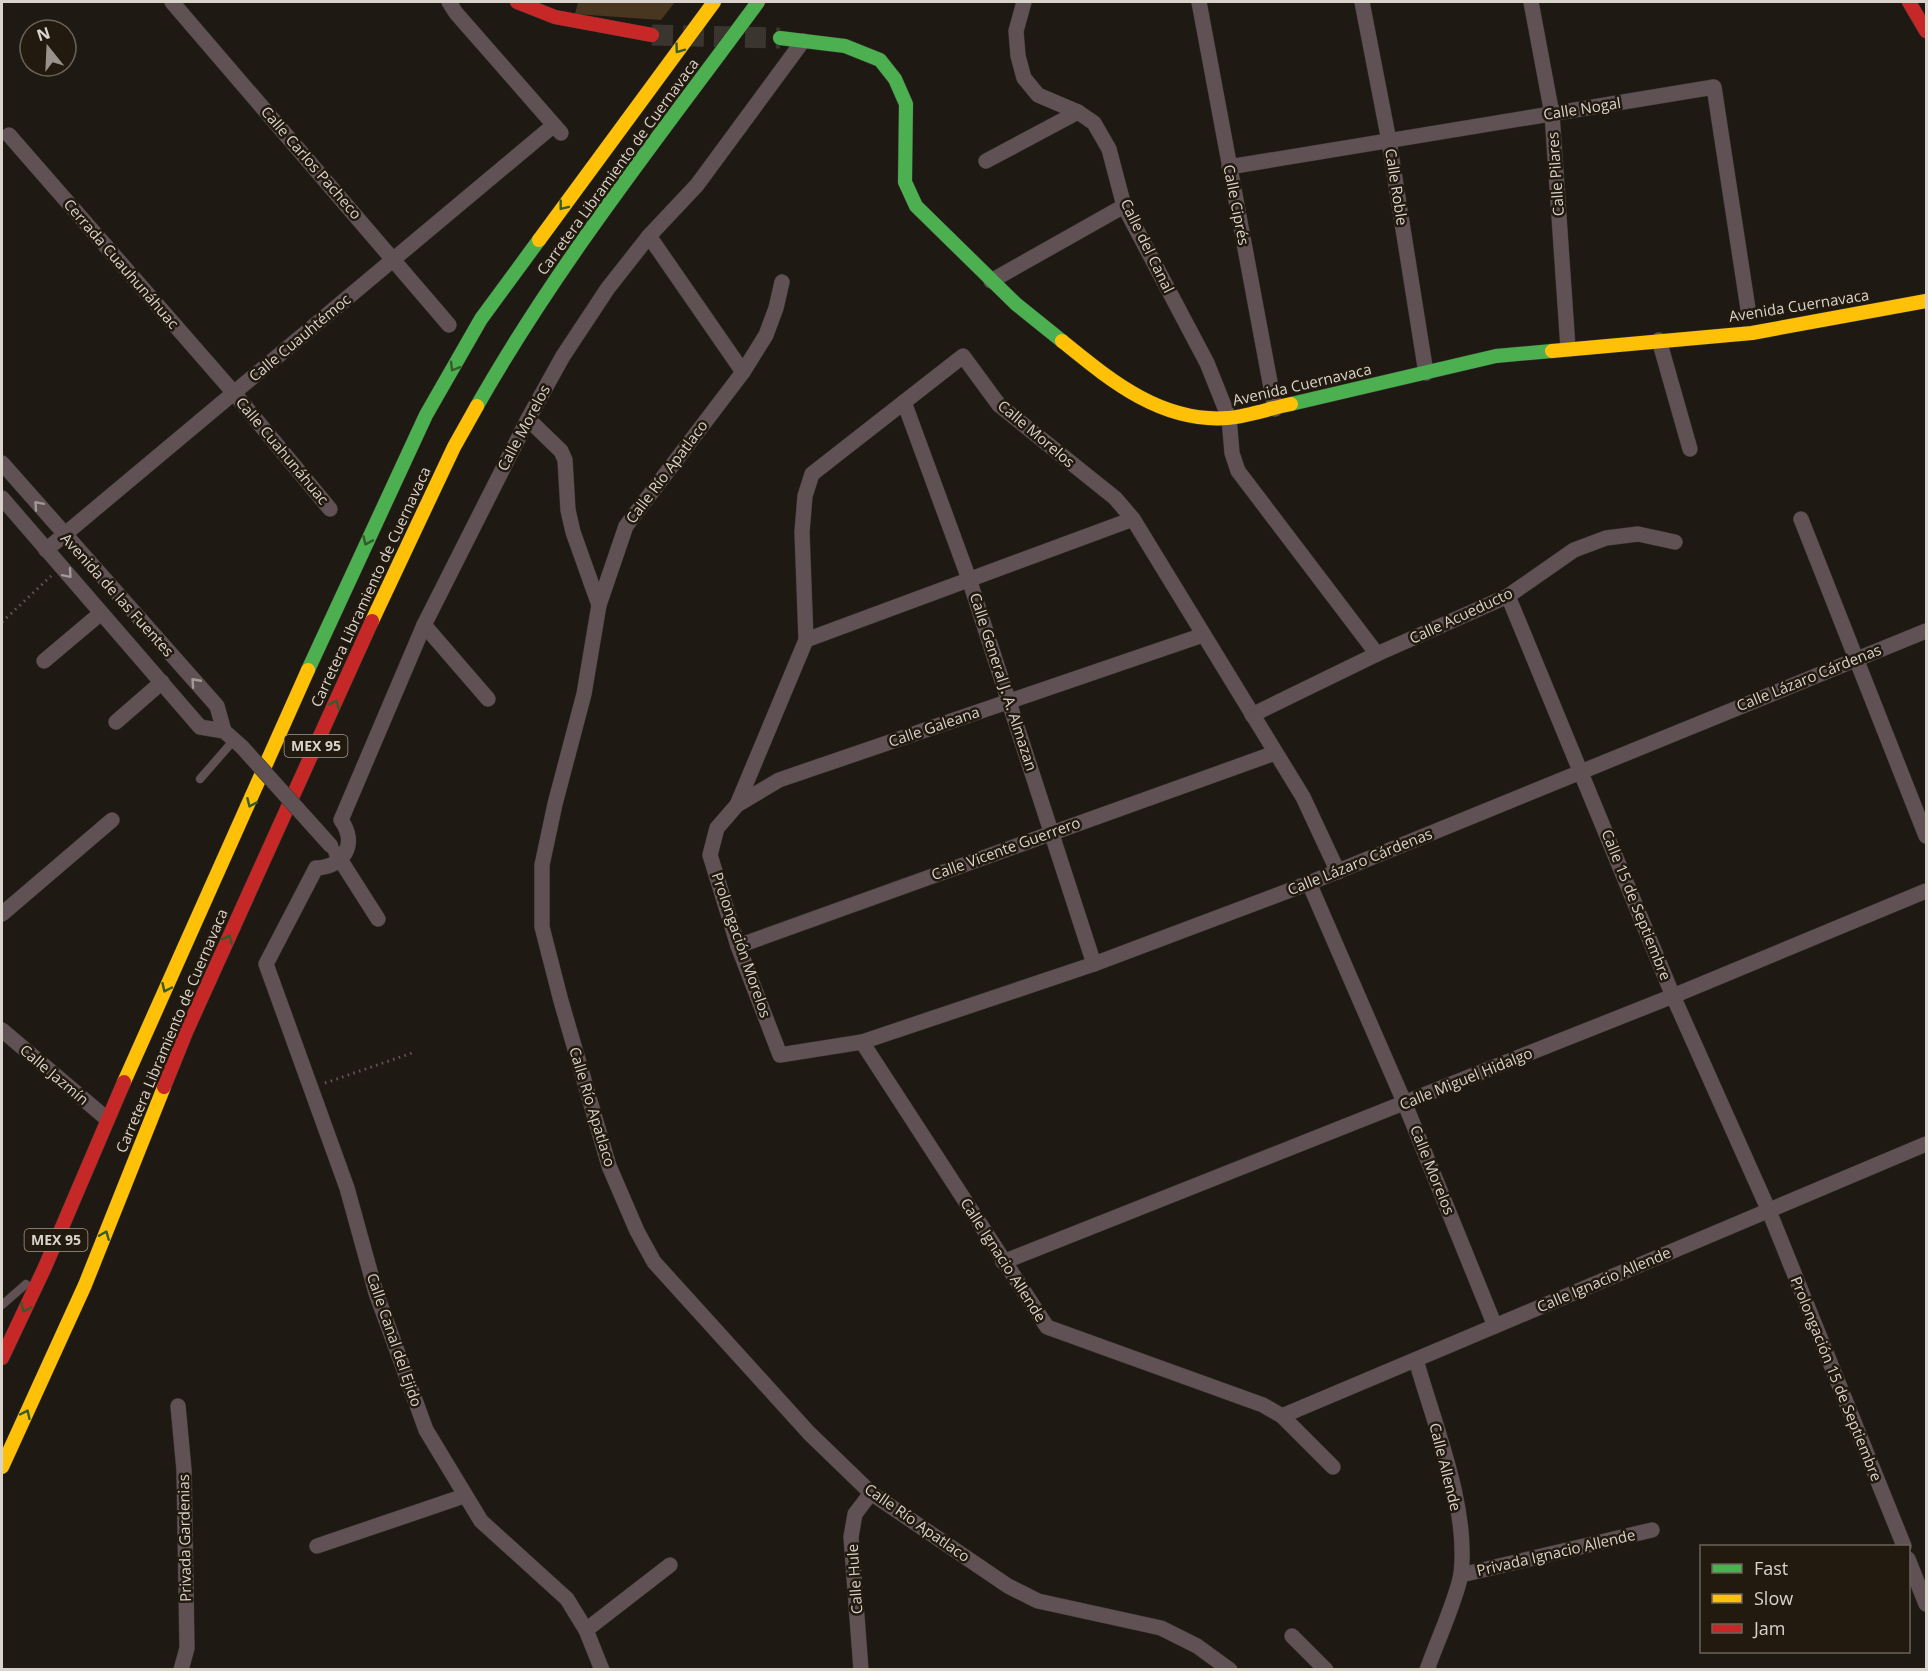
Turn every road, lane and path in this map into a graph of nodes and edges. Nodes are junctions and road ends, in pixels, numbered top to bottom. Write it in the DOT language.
graph roads {
  1 [pos="172,2"];
  2 [pos="449,2"];
  3 [pos="517,2"];
  4 [pos="714,2"];
  5 [pos="758,2"];
  6 [pos="1024,2"];
  7 [pos="1199,2"];
  8 [pos="1362,2"];
  9 [pos="1531,2"];
  10 [pos="1909,2"];
  11 [pos="1926,31"];
  12 [pos="652,35"];
  13 [pos="780,38"];
  14 [pos="803,41"];
  15 [pos="1078,112"];
  16 [pos="1552,114"];
  17 [pos="9,135"];
  18 [pos="1389,141"];
  19 [pos="986,161"];
  20 [pos="1229,167"];
  21 [pos="1124,206"];
  22 [pos="649,236"];
  23 [pos="394,259"];
  24 [pos="992,281"];
  25 [pos="782,282"];
  26 [pos="1926,301"];
  27 [pos="1748,309"];
  28 [pos="449,325"];
  29 [pos="1659,340"];
  30 [pos="1568,348"];
  31 [pos="743,372"];
  32 [pos="1426,373"];
  33 [pos="234,393"];
  34 [pos="904,402"];
  35 [pos="1275,409"];
  36 [pos="1229,418"];
  37 [pos="528,419"];
  38 [pos="1690,449"];
  39 [pos="2,463"];
  40 [pos="2,498"];
  41 [pos="330,509"];
  42 [pos="1133,519"];
  43 [pos="1801,519"];
  44 [pos="64,535"];
  45 [pos="1675,542"];
  46 [pos="46,550"];
  47 [pos="61,567"];
  48 [pos="969,579"];
  49 [pos="1508,596"];
  50 [pos="599,605"];
  51 [pos="101,613"];
  52 [pos="2,622"];
  53 [pos="424,625"];
  54 [pos="1926,631"];
  55 [pos="1203,636"];
  56 [pos="806,640"];
  57 [pos="1377,654"];
  58 [pos="1855,659"];
  59 [pos="44,661"];
  60 [pos="162,682"];
  61 [pos="488,699"];
  62 [pos="1009,702"];
  63 [pos="1252,716"];
  64 [pos="116,722"];
  65 [pos="233,739"];
  66 [pos="1275,753"];
  67 [pos="1582,772"];
  68 [pos="200,779"];
  69 [pos="737,805"];
  70 [pos="112,820"];
  71 [pos="1052,833"];
  72 [pos="1926,836"];
  73 [pos="340,860"];
  74 [pos="1338,872"];
  75 [pos="1309,883"];
  76 [pos="1926,891"];
  77 [pos="2,914"];
  78 [pos="378,919"];
  79 [pos="738,946"];
  80 [pos="1094,964"];
  81 [pos="1673,996"];
  82 [pos="2,1030"];
  83 [pos="862,1042"];
  84 [pos="412,1053"];
  85 [pos="780,1055"];
  86 [pos="309,1089"];
  87 [pos="1405,1104"];
  88 [pos="107,1119"];
  89 [pos="1926,1144"];
  90 [pos="1769,1211"];
  91 [pos="1003,1262"];
  92 [pos="45,1267"];
  93 [pos="2,1305"];
  94 [pos="1496,1326"];
  95 [pos="2,1358"];
  96 [pos="1416,1360"];
  97 [pos="178,1406"];
  98 [pos="1282,1416"];
  99 [pos="2,1467"];
  100 [pos="1333,1467"];
  101 [pos="871,1493"];
  102 [pos="464,1496"];
  103 [pos="1652,1530"];
  104 [pos="1904,1545"];
  105 [pos="317,1546"];
  106 [pos="1910,1564"];
  107 [pos="670,1565"];
  108 [pos="1461,1575"];
  109 [pos="1926,1601"];
  110 [pos="586,1630"];
  111 [pos="1292,1636"];
  112 [pos="181,1670"];
  113 [pos="602,1670"];
  114 [pos="861,1670"];
  115 [pos="1230,1670"];
  116 [pos="1326,1670"];
  117 [pos="1427,1670"];
  1 -- 23 [label="street, Calle Carlos Pacheco"];
  2 -- 23 [label="street, Calle Cuauhtémoc"];
  3 -- 12 [label="main road"];
  4 -- 88 [label="main road, Carretera Libramiento de Cuernavaca / MEX 95, one-way"];
  99 -- 5 [label="main road, Carretera Libramiento de Cuernavaca / MEX 95, one-way"];
  6 -- 15 [label="street, Calle del Canal"];
  7 -- 20 [label="street, Calle Ciprés"];
  8 -- 18 [label="street, Calle Roble"];
  9 -- 16 [label="street, Calle Pilares"];
  10 -- 11 [label="main road"];
  13 -- 14 [label="main road, Avenida Cuernavaca"];
  14 -- 22 [label="street, Calle Morelos"];
  14 -- 24 [label="main road, Avenida Cuernavaca"];
  15 -- 19 [label="street"];
  15 -- 21 [label="street, Calle del Canal"];
  16 -- 18 [label="street, Calle Nogal"];
  16 -- 27 [label="street, Calle Nogal"];
  16 -- 30 [label="street, Calle Pilares"];
  17 -- 33 [label="street, Cerrada Cuauhunáhuac"];
  18 -- 20 [label="street, Calle Nogal"];
  18 -- 32 [label="street, Calle Roble"];
  20 -- 35 [label="street, Calle Ciprés"];
  21 -- 24 [label="street"];
  21 -- 36 [label="street, Calle del Canal"];
  22 -- 31 [label="street"];
  22 -- 37 [label="street, Calle Morelos"];
  23 -- 28 [label="street, Calle Carlos Pacheco"];
  23 -- 33 [label="street, Calle Cuauhtémoc"];
  24 -- 36 [label="main road, Avenida Cuernavaca"];
  25 -- 31 [label="street, Calle Río Apatlaco"];
  26 -- 29 [label="main road, Avenida Cuernavaca"];
  29 -- 30 [label="main road, Avenida Cuernavaca"];
  29 -- 38 [label="street"];
  30 -- 32 [label="main road, Avenida Cuernavaca"];
  31 -- 50 [label="street, Calle Río Apatlaco"];
  32 -- 35 [label="main road, Avenida Cuernavaca"];
  33 -- 41 [label="street, Calle Cuahunáhuac"];
  33 -- 44 [label="street, Calle Cuauhtémoc"];
  34 -- 42 [label="street, Calle Morelos"];
  34 -- 48 [label="street, Calle General J. A. Almazan"];
  34 -- 56 [label="street, Calle Morelos"];
  35 -- 36 [label="main road, Avenida Cuernavaca"];
  36 -- 57 [label="street"];
  37 -- 50 [label="street"];
  37 -- 53 [label="street, Calle Morelos"];
  44 -- 39 [label="street, Avenida de las Fuentes, one-way"];
  40 -- 46 [label="street, Avenida de las Fuentes"];
  42 -- 48 [label="street"];
  42 -- 55 [label="street, Calle Morelos"];
  43 -- 58 [label="street"];
  44 -- 46 [label="street, Calle Cuauhtémoc"];
  65 -- 44 [label="street, Avenida de las Fuentes, one-way"];
  45 -- 49 [label="street, Calle Acueducto"];
  46 -- 47 [label="street, Avenida de las Fuentes"];
  47 -- 51 [label="street, Avenida de las Fuentes, one-way"];
  47 -- 52 [label="path"];
  48 -- 56 [label="street"];
  48 -- 62 [label="street, Calle General J. A. Almazan"];
  49 -- 57 [label="street, Calle Acueducto"];
  49 -- 67 [label="street, Calle 15 de Septiembre"];
  50 -- 101 [label="street, Calle Río Apatlaco"];
  51 -- 59 [label="street"];
  51 -- 60 [label="street, Avenida de las Fuentes"];
  53 -- 61 [label="street"];
  53 -- 73 [label="street, Calle Morelos"];
  54 -- 58 [label="street, Calle Lázaro Cárdenas"];
  55 -- 62 [label="street, Calle Galeana"];
  55 -- 63 [label="street, Calle Morelos"];
  56 -- 69 [label="street, Calle Morelos"];
  57 -- 63 [label="street, Calle Acueducto"];
  58 -- 67 [label="street, Calle Lázaro Cárdenas"];
  58 -- 72 [label="street"];
  60 -- 64 [label="street"];
  60 -- 65 [label="street, Avenida de las Fuentes"];
  62 -- 69 [label="street, Calle Galeana"];
  62 -- 71 [label="street, Calle General J. A. Almazan"];
  63 -- 66 [label="street, Calle Morelos"];
  65 -- 68 [label="lane"];
  65 -- 73 [label="street, bridge"];
  66 -- 71 [label="street, Calle Vicente Guerrero"];
  66 -- 74 [label="street, Calle Morelos"];
  67 -- 74 [label="street, Calle Lázaro Cárdenas"];
  67 -- 81 [label="street, Calle 15 de Septiembre"];
  69 -- 79 [label="street, Prolongación Morelos"];
  70 -- 77 [label="street"];
  71 -- 79 [label="street, Calle Vicente Guerrero"];
  71 -- 80 [label="street, Calle General J. A. Almazan"];
  73 -- 78 [label="street"];
  73 -- 86 [label="street, Calle Canal del Ejido"];
  74 -- 75 [label="street, Calle Lázaro Cárdenas"];
  75 -- 80 [label="street, Calle Lázaro Cárdenas"];
  75 -- 87 [label="street, Calle Morelos"];
  76 -- 81 [label="street, Calle Miguel Hidalgo"];
  79 -- 85 [label="street, Prolongación Morelos"];
  80 -- 83 [label="street, Calle Lázaro Cárdenas"];
  81 -- 87 [label="street, Calle Miguel Hidalgo"];
  81 -- 90 [label="street, Calle 15 de Septiembre"];
  82 -- 88 [label="street, Calle Jazmín"];
  83 -- 85 [label="street, Calle Lázaro Cárdenas"];
  83 -- 91 [label="street, Calle Ignacio Allende"];
  84 -- 86 [label="path"];
  86 -- 102 [label="street, Calle Canal del Ejido"];
  87 -- 91 [label="street, Calle Miguel Hidalgo"];
  87 -- 94 [label="street, Calle Morelos"];
  88 -- 92 [label="main road, Carretera Libramiento de Cuernavaca / MEX 95"];
  89 -- 90 [label="street, Calle Ignacio Allende"];
  90 -- 94 [label="street, Calle Ignacio Allende"];
  90 -- 104 [label="street, Prolongación 15 de Septiembre"];
  91 -- 98 [label="street, Calle Ignacio Allende"];
  92 -- 93 [label="lane"];
  92 -- 95 [label="main road, Carretera Libramiento de Cuernavaca / MEX 95, one-way"];
  94 -- 96 [label="street, Calle Ignacio Allende"];
  96 -- 98 [label="street, Calle Ignacio Allende"];
  96 -- 108 [label="street, Calle Allende"];
  97 -- 112 [label="street, Privada Gardenias"];
  98 -- 100 [label="street, Calle Ignacio Allende"];
  101 -- 114 [label="street, Calle Hule"];
  101 -- 115 [label="street, Calle Río Apatlaco"];
  102 -- 105 [label="street"];
  102 -- 110 [label="street, Calle Canal del Ejido"];
  103 -- 108 [label="street, Privada Ignacio Allende"];
  106 -- 109 [label="street"];
  107 -- 110 [label="street"];
  108 -- 117 [label="street"];
  110 -- 113 [label="street, Calle Canal del Ejido"];
  111 -- 116 [label="street"];
}
